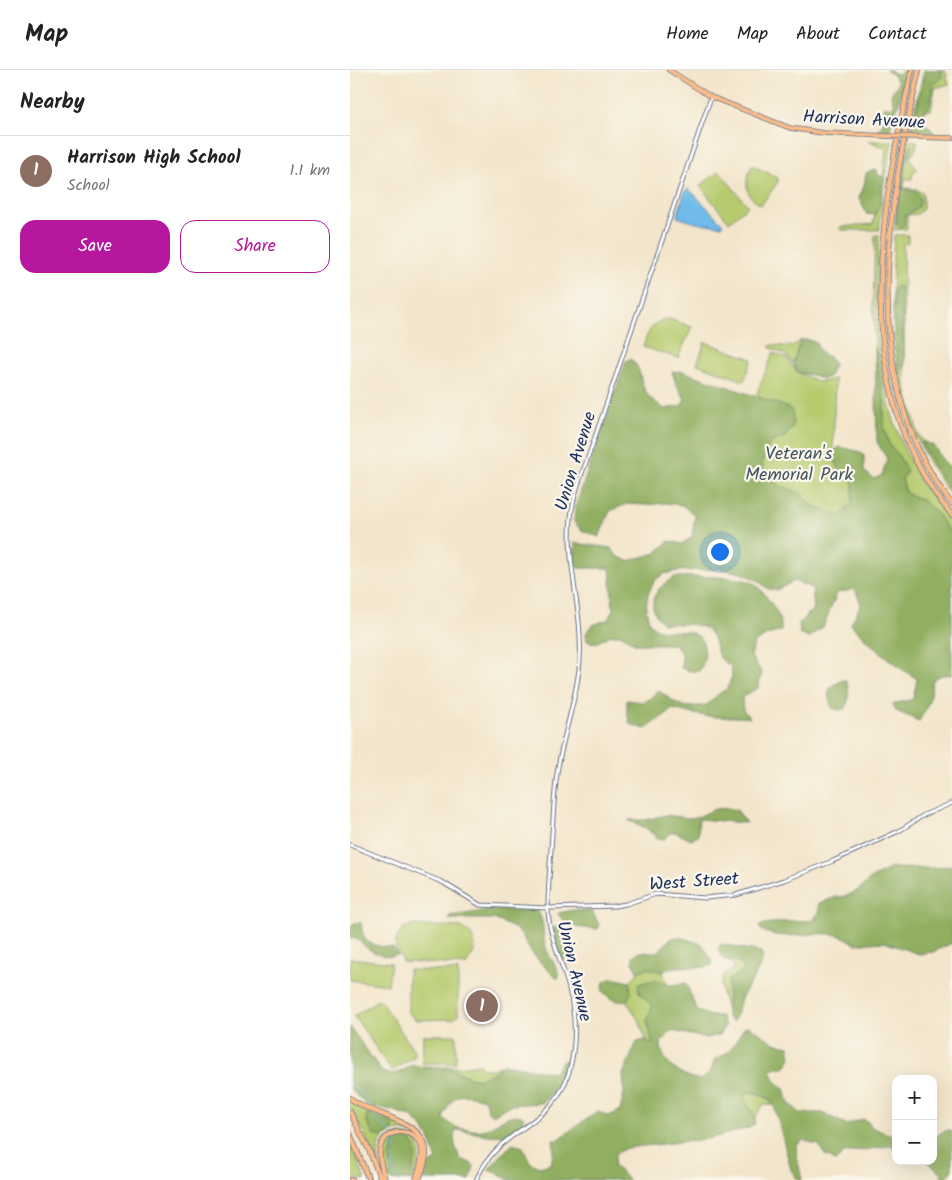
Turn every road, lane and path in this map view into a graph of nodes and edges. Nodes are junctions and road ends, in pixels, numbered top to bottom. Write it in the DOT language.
graph roads {
  1 [pos="669,70"];
  2 [pos="912,70"];
  3 [pos="919,70"];
  4 [pos="711,97"];
  5 [pos="952,138"];
  6 [pos="952,504"];
  7 [pos="952,516"];
  8 [pos="952,803"];
  9 [pos="350,845"];
  10 [pos="548,909"];
  11 [pos="350,1098"];
  12 [pos="350,1112"];
  13 [pos="350,1134"];
  14 [pos="369,1180"];
  15 [pos="380,1180"];
  16 [pos="385,1180"];
  17 [pos="418,1180"];
  18 [pos="476,1180"];
  1 -- 4 [label="main road, Harrison Avenue"];
  2 -- 7 [label="highway"];
  3 -- 6 [label="highway"];
  4 -- 5 [label="main road, Harrison Avenue, bridge"];
  4 -- 10 [label="street, Union Avenue"];
  8 -- 10 [label="street, West Street"];
  9 -- 10 [label="street, West Street"];
  10 -- 18 [label="street, Union Avenue"];
  11 -- 17 [label="highway"];
  12 -- 15 [label="highway"];
  13 -- 14 [label="highway"];
  16 -- 17 [label="highway"];
}
